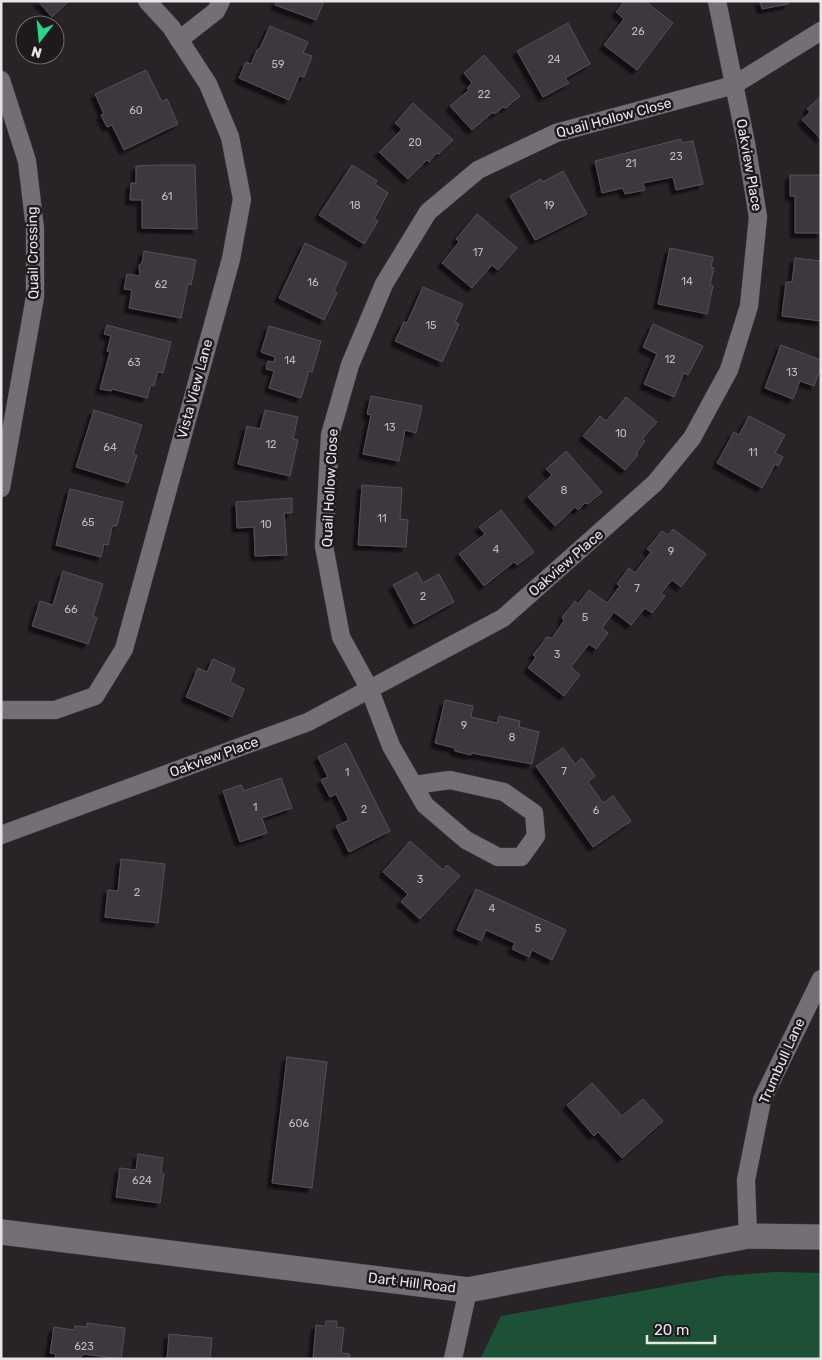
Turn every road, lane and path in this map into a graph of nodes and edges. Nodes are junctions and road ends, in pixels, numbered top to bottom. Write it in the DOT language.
graph roads {
  1 [pos="147,1"];
  2 [pos="221,1"];
  3 [pos="717,1"];
  4 [pos="821,31"];
  5 [pos="179,40"];
  6 [pos="1,80"];
  7 [pos="734,85"];
  8 [pos="1,488"];
  9 [pos="369,688"];
  10 [pos="1,710"];
  11 [pos="414,786"];
  12 [pos="1,834"];
  13 [pos="821,979"];
  14 [pos="1,1232"];
  15 [pos="748,1236"];
  16 [pos="821,1237"];
  17 [pos="468,1290"];
  18 [pos="453,1359"];
  1 -- 5 [label="street, Vista View Lane"];
  2 -- 5 [label="street"];
  3 -- 7 [label="street, Oakview Place"];
  4 -- 7 [label="street, Quail Hollow Close"];
  5 -- 10 [label="street, Vista View Lane"];
  6 -- 8 [label="street, Quail Crossing"];
  7 -- 9 [label="street, Oakview Place"];
  7 -- 9 [label="street, Quail Hollow Close"];
  9 -- 11 [label="street, Quail Hollow Close"];
  9 -- 12 [label="street, Oakview Place"];
  11 -- 11 [label="street, Quail Hollow Close"];
  13 -- 15 [label="street, Trumbull Lane"];
  14 -- 17 [label="main road, Dart Hill Road"];
  15 -- 16 [label="main road, Dart Hill Road"];
  15 -- 17 [label="main road, Dart Hill Road"];
  17 -- 18 [label="street"];
}
